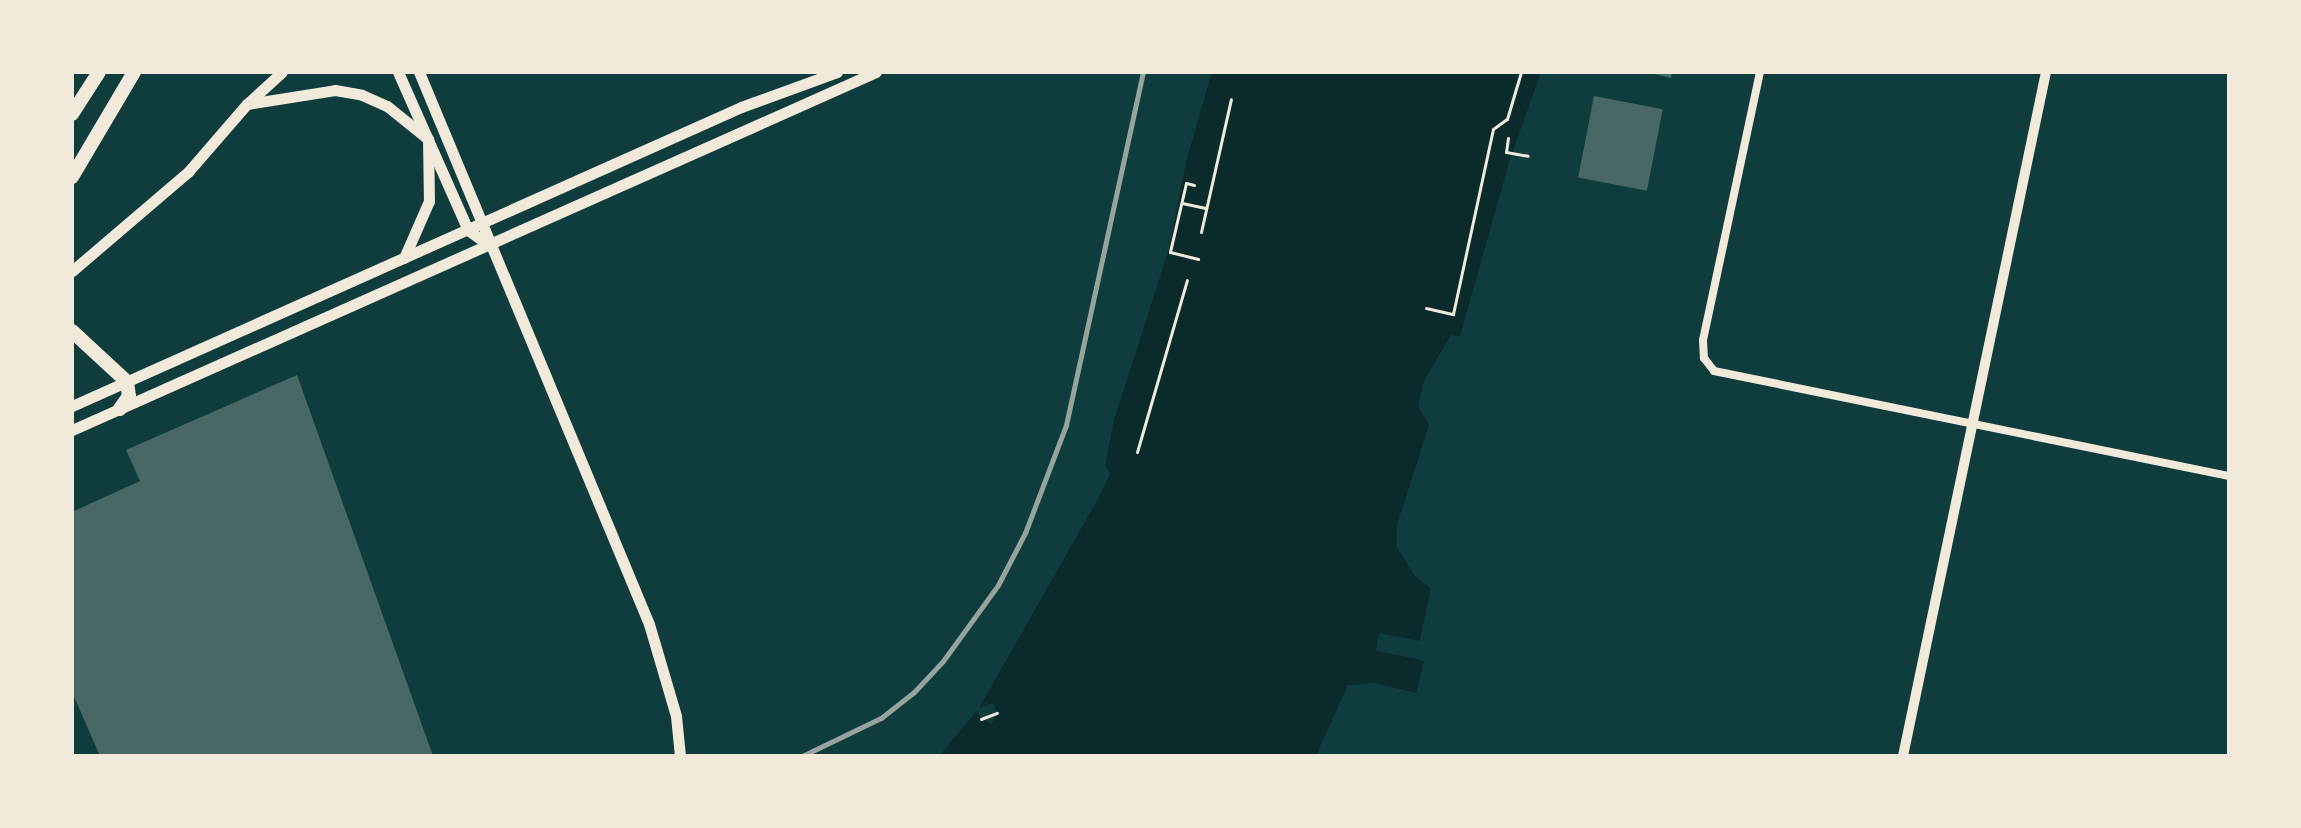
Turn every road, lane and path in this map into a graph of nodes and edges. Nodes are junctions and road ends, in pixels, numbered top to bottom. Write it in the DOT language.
graph roads {
  1 [pos="99,72"];
  2 [pos="134,72"];
  3 [pos="282,72"];
  4 [pos="398,72"];
  5 [pos="419,72"];
  6 [pos="837,72"];
  7 [pos="876,72"];
  8 [pos="1521,72"];
  9 [pos="1760,72"];
  10 [pos="2046,72"];
  11 [pos="1231,99"];
  12 [pos="247,104"];
  13 [pos="72,114"];
  14 [pos="1508,138"];
  15 [pos="428,139"];
  16 [pos="1528,156"];
  17 [pos="72,177"];
  18 [pos="1194,185"];
  19 [pos="1182,203"];
  20 [pos="1207,209"];
  21 [pos="485,222"];
  22 [pos="468,230"];
  23 [pos="1201,232"];
  24 [pos="490,246"];
  25 [pos="404,258"];
  26 [pos="1198,259"];
  27 [pos="72,271"];
  28 [pos="1187,280"];
  29 [pos="1426,308"];
  30 [pos="72,331"];
  31 [pos="127,382"];
  32 [pos="72,406"];
  33 [pos="120,409"];
  34 [pos="1972,426"];
  35 [pos="72,430"];
  36 [pos="1137,452"];
  37 [pos="2229,476"];
  38 [pos="997,713"];
  39 [pos="981,719"];
  40 [pos="680,756"];
  41 [pos="1903,756"];
  1 -- 13 [label="highway"];
  2 -- 17 [label="highway"];
  3 -- 12 [label="main road"];
  4 -- 15 [label="main road"];
  5 -- 21 [label="main road"];
  6 -- 21 [label="main road"];
  7 -- 24 [label="main road"];
  8 -- 29 [label="path"];
  9 -- 34 [label="street"];
  10 -- 34 [label="street"];
  11 -- 20 [label="path"];
  12 -- 15 [label="main road"];
  12 -- 27 [label="main road"];
  14 -- 16 [label="path"];
  15 -- 22 [label="main road"];
  15 -- 25 [label="main road"];
  18 -- 19 [label="path"];
  19 -- 20 [label="path"];
  19 -- 26 [label="path"];
  20 -- 23 [label="path"];
  21 -- 22 [label="main road"];
  21 -- 24 [label="main road"];
  22 -- 24 [label="main road"];
  22 -- 25 [label="main road"];
  24 -- 33 [label="main road"];
  24 -- 40 [label="main road"];
  25 -- 31 [label="main road"];
  28 -- 36 [label="path"];
  30 -- 31 [label="highway"];
  31 -- 32 [label="main road"];
  31 -- 33 [label="highway"];
  33 -- 35 [label="main road"];
  34 -- 37 [label="street"];
  34 -- 41 [label="street"];
  38 -- 39 [label="path"];
}
